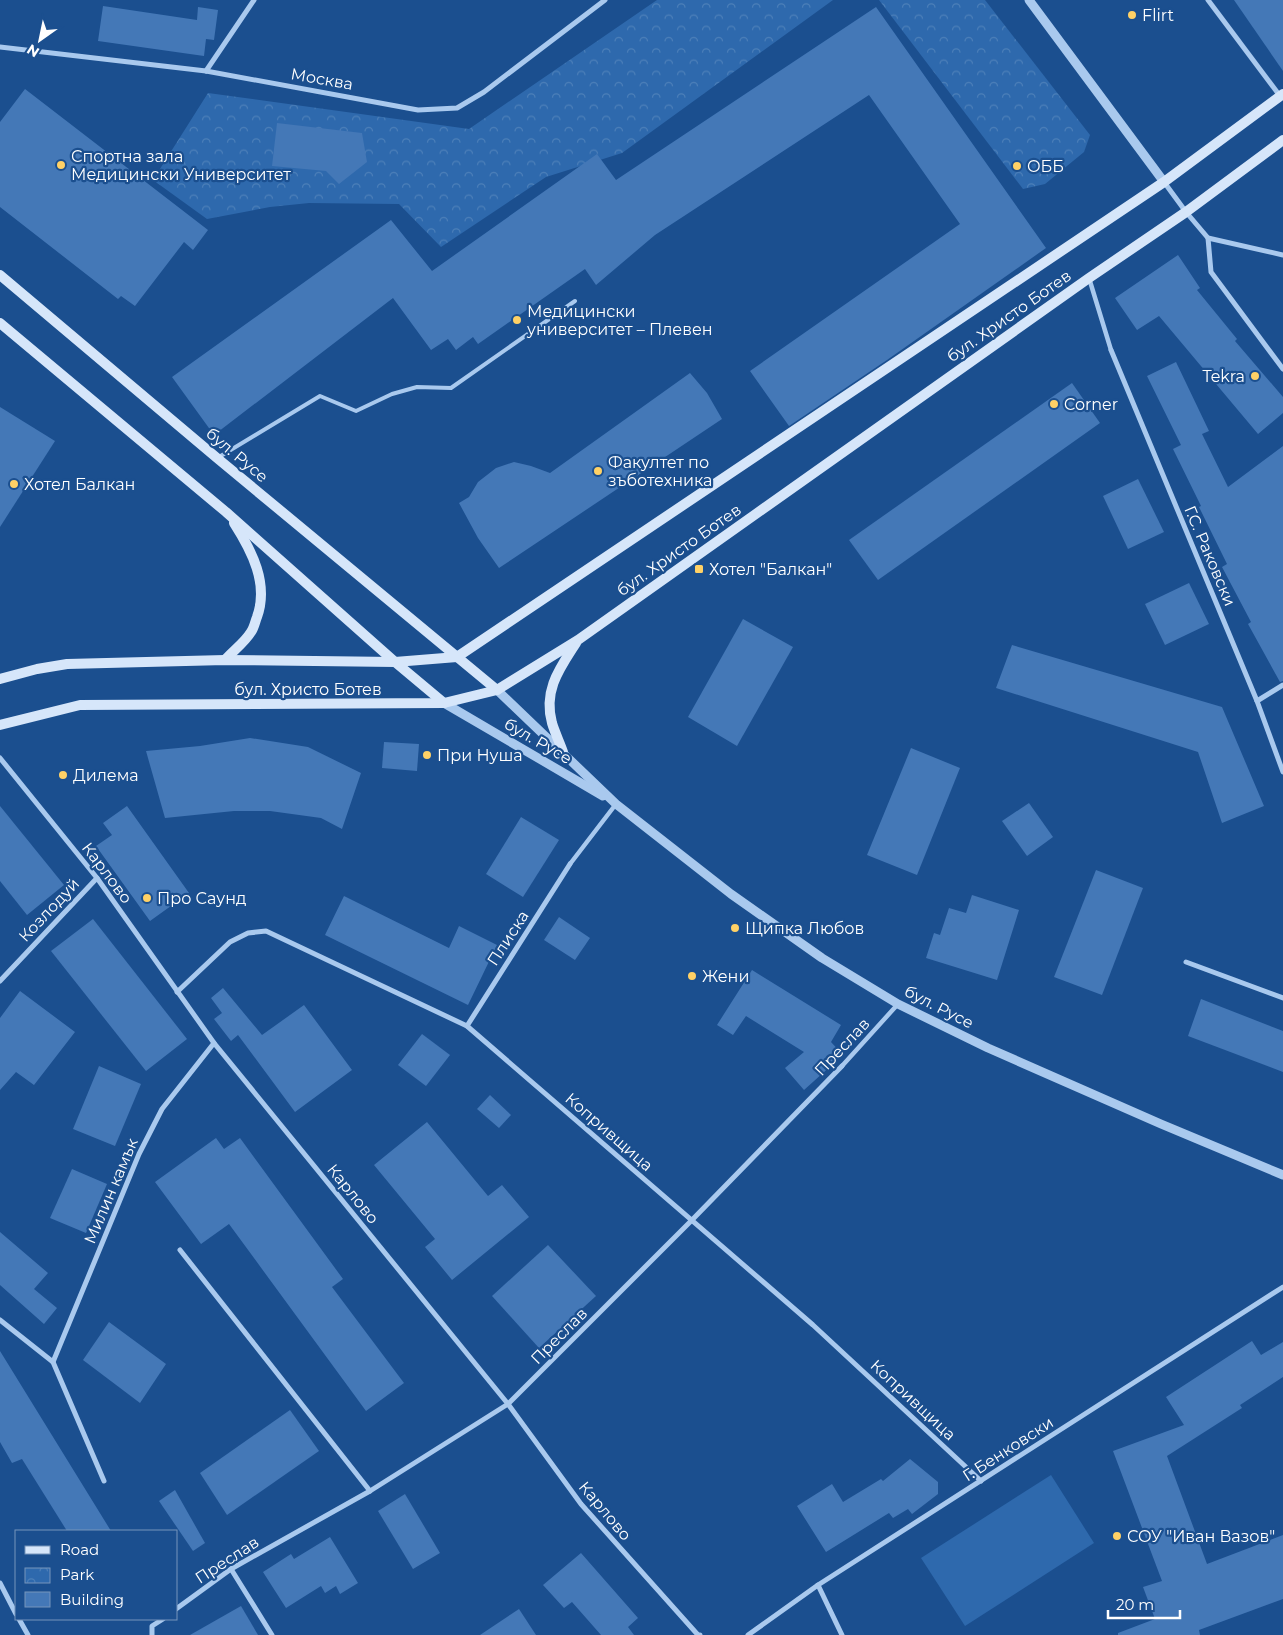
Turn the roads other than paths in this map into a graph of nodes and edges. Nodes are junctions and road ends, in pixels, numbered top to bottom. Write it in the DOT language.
graph roads {
  1 [pos="254,0"];
  2 [pos="606,0"];
  3 [pos="1028,0"];
  4 [pos="1208,0"];
  5 [pos="0,47"];
  6 [pos="206,70"];
  7 [pos="1282,96"];
  8 [pos="1283,140"];
  9 [pos="1164,182"];
  10 [pos="1186,212"];
  11 [pos="1208,238"];
  12 [pos="1283,255"];
  13 [pos="0,276"];
  14 [pos="1089,278"];
  15 [pos="575,301"];
  16 [pos="0,323"];
  17 [pos="1111,350"];
  18 [pos="1283,369"];
  19 [pos="217,458"];
  20 [pos="226,512"];
  21 [pos="578,640"];
  22 [pos="456,657"];
  23 [pos="225,660"];
  24 [pos="395,662"];
  25 [pos="0,679"];
  26 [pos="1283,685"];
  27 [pos="497,690"];
  28 [pos="1257,701"];
  29 [pos="444,703"];
  30 [pos="0,725"];
  31 [pos="563,752"];
  32 [pos="0,758"];
  33 [pos="1283,772"];
  34 [pos="616,804"];
  35 [pos="570,864"];
  36 [pos="96,878"];
  37 [pos="1186,962"];
  38 [pos="0,981"];
  39 [pos="177,992"];
  40 [pos="1283,998"];
  41 [pos="898,1004"];
  42 [pos="467,1026"];
  43 [pos="214,1043"];
  44 [pos="842,1066"];
  45 [pos="1283,1174"];
  46 [pos="692,1220"];
  47 [pos="180,1250"];
  48 [pos="1283,1287"];
  49 [pos="0,1320"];
  50 [pos="52,1362"];
  51 [pos="508,1404"];
  52 [pos="104,1481"];
  53 [pos="981,1481"];
  54 [pos="370,1491"];
  55 [pos="231,1569"];
  56 [pos="0,1583"];
  57 [pos="818,1585"];
  58 [pos="178,1608"];
  59 [pos="15,1612"];
  60 [pos="20,1620"];
  61 [pos="161,1620"];
  62 [pos="28,1635"];
  63 [pos="152,1635"];
  64 [pos="272,1635"];
  65 [pos="700,1635"];
  66 [pos="748,1635"];
  67 [pos="842,1635"];
  1 -- 6 [label="street"];
  2 -- 6 [label="street, Москва"];
  3 -- 9 [label="street"];
  4 -- 7 [label="street"];
  5 -- 6 [label="street, Москва"];
  7 -- 9 [label="main road, бул. Христо Ботев"];
  8 -- 10 [label="main road, бул. Христо Ботев"];
  9 -- 10 [label="street"];
  9 -- 22 [label="main road, бул. Христо Ботев"];
  10 -- 11 [label="street"];
  10 -- 14 [label="main road, бул. Христо Ботев"];
  11 -- 12 [label="street"];
  11 -- 18 [label="street"];
  13 -- 19 [label="main road, бул. Русе"];
  14 -- 17 [label="street"];
  14 -- 21 [label="main road, бул. Христо Ботев"];
  15 -- 19 [label="lane"];
  16 -- 20 [label="main road"];
  17 -- 28 [label="street, Г.С. Раковски"];
  19 -- 22 [label="main road, бул. Русе"];
  20 -- 23 [label="main road"];
  20 -- 24 [label="main road"];
  21 -- 27 [label="main road, бул. Христо Ботев"];
  21 -- 31 [label="main road"];
  22 -- 24 [label="main road, бул. Христо Ботев"];
  22 -- 27 [label="main road, бул. Русе"];
  23 -- 24 [label="main road, бул. Христо Ботев"];
  23 -- 25 [label="main road, бул. Христо Ботев"];
  24 -- 29 [label="main road"];
  26 -- 28 [label="street"];
  27 -- 29 [label="main road, бул. Христо Ботев"];
  27 -- 31 [label="street, бул. Русе"];
  28 -- 33 [label="street, Г.С. Раковски"];
  29 -- 30 [label="main road, бул. Христо Ботев"];
  29 -- 34 [label="street, бул. Русе"];
  31 -- 34 [label="street, бул. Русе"];
  32 -- 36 [label="street, Карлово"];
  34 -- 35 [label="street"];
  34 -- 41 [label="street, бул. Русе"];
  35 -- 42 [label="street, Плиска"];
  36 -- 38 [label="street, Козлодуй"];
  36 -- 39 [label="street, Карлово"];
  37 -- 40 [label="street"];
  39 -- 42 [label="street, Копривщица"];
  39 -- 43 [label="street, Карлово"];
  41 -- 44 [label="street, Преслав"];
  41 -- 45 [label="street, бул. Русе"];
  42 -- 46 [label="street, Копривщица"];
  43 -- 50 [label="street, Милин камък"];
  43 -- 51 [label="street, Карлово"];
  44 -- 46 [label="street, Преслав"];
  46 -- 51 [label="street, Преслав"];
  46 -- 53 [label="street, Копривщица"];
  47 -- 54 [label="street"];
  48 -- 53 [label="street, Г. Бенковски"];
  49 -- 50 [label="street"];
  50 -- 52 [label="street"];
  51 -- 54 [label="street, Преслав"];
  51 -- 65 [label="street, Карлово"];
  53 -- 57 [label="street, Г. Бенковски"];
  54 -- 55 [label="street, Преслав"];
  55 -- 58 [label="street, Преслав"];
  55 -- 64 [label="street"];
  56 -- 59 [label="street"];
  57 -- 66 [label="street, Г. Бенковски"];
  57 -- 67 [label="street"];
  60 -- 62 [label="street"];
  61 -- 63 [label="street"];
}
